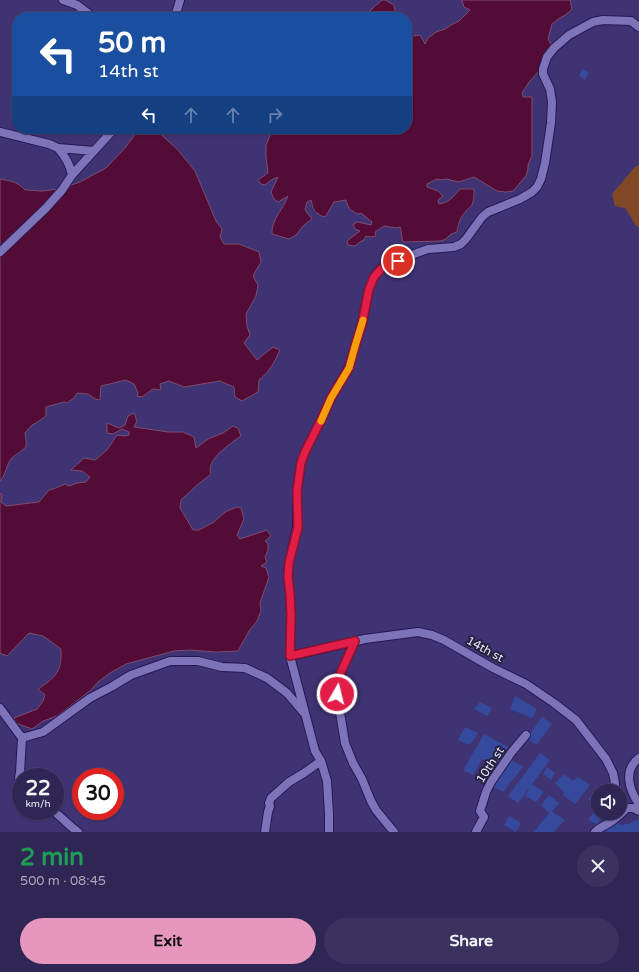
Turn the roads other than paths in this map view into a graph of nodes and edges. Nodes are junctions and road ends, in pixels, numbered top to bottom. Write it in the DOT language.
graph roads {
  1 [pos="63,0"];
  2 [pos="180,0"];
  3 [pos="86,12"];
  4 [pos="176,12"];
  5 [pos="639,27"];
  6 [pos="0,132"];
  7 [pos="109,134"];
  8 [pos="58,148"];
  9 [pos="94,151"];
  10 [pos="72,175"];
  11 [pos="0,252"];
  12 [pos="355,641"];
  13 [pos="290,656"];
  14 [pos="0,708"];
  15 [pos="306,715"];
  16 [pos="526,735"];
  17 [pos="22,738"];
  18 [pos="639,758"];
  19 [pos="321,761"];
  20 [pos="20,768"];
  21 [pos="615,784"];
  22 [pos="639,804"];
  23 [pos="627,808"];
  24 [pos="639,811"];
  25 [pos="64,820"];
  26 [pos="613,820"];
  27 [pos="78,832"];
  28 [pos="265,832"];
  29 [pos="329,832"];
  30 [pos="394,832"];
  31 [pos="476,832"];
  32 [pos="594,832"];
  1 -- 3 [label="street"];
  2 -- 4 [label="street"];
  5 -- 13 [label="street"];
  6 -- 8 [label="street"];
  7 -- 9 [label="street"];
  8 -- 9 [label="street"];
  8 -- 10 [label="street"];
  9 -- 10 [label="street"];
  10 -- 11 [label="street"];
  12 -- 13 [label="street, 14th st"];
  12 -- 21 [label="street, 14th st"];
  12 -- 30 [label="street"];
  13 -- 15 [label="street"];
  14 -- 17 [label="street"];
  15 -- 17 [label="street"];
  15 -- 19 [label="street"];
  16 -- 31 [label="street, 10th st"];
  17 -- 20 [label="street"];
  18 -- 22 [label="street"];
  19 -- 28 [label="street"];
  19 -- 29 [label="street"];
  23 -- 24 [label="street"];
  25 -- 27 [label="street"];
  26 -- 32 [label="street"];
}
